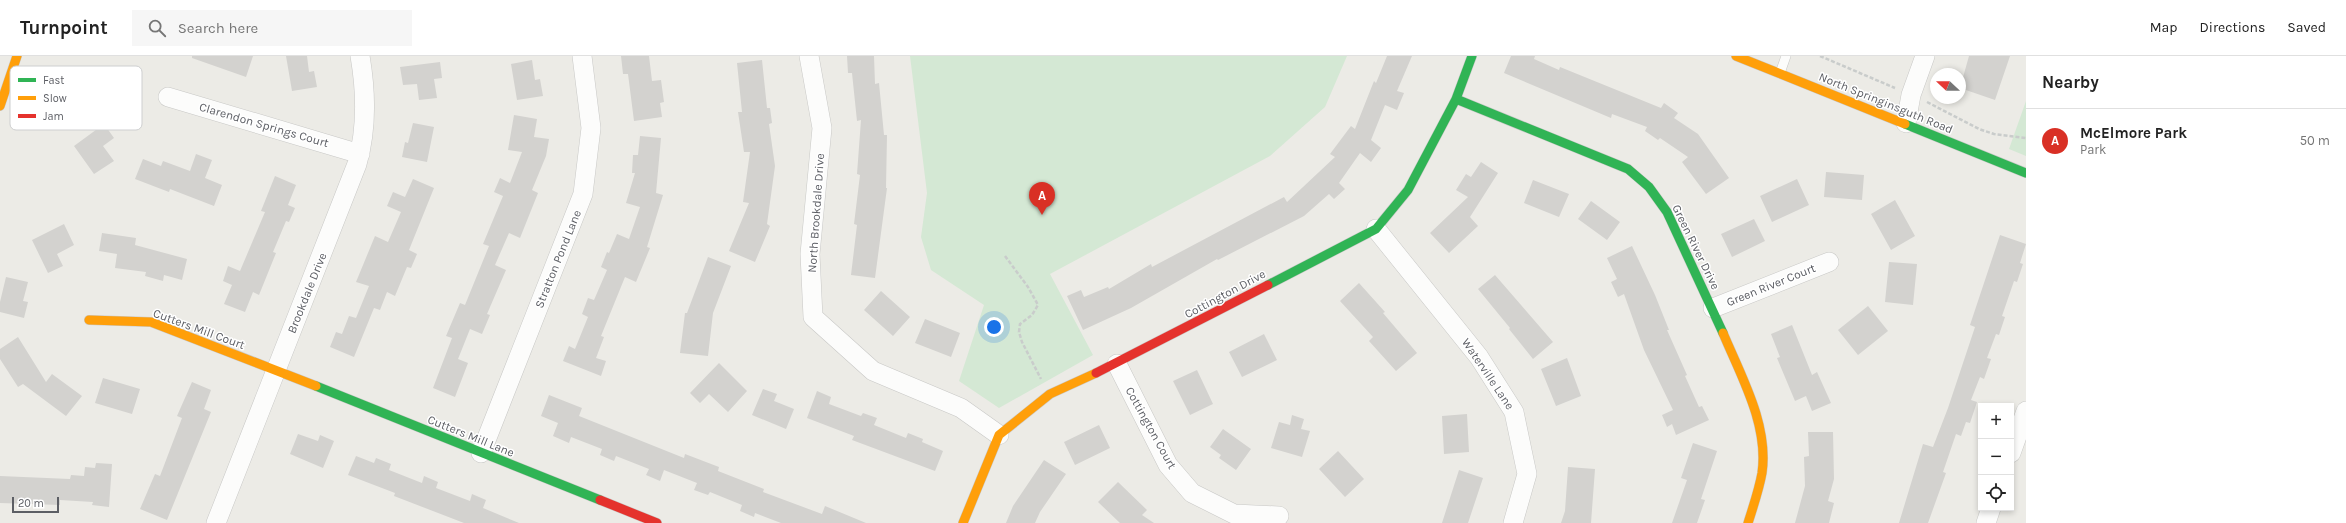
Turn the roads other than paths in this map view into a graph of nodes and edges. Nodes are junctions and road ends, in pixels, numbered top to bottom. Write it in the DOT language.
graph roads {
  1 [pos="17,56"];
  2 [pos="360,56"];
  3 [pos="582,56"];
  4 [pos="809,56"];
  5 [pos="1472,56"];
  6 [pos="1736,56"];
  7 [pos="1786,56"];
  8 [pos="1924,56"];
  9 [pos="14,66"];
  10 [pos="1780,73"];
  11 [pos="10,77"];
  12 [pos="168,97"];
  13 [pos="1456,99"];
  14 [pos="0,106"];
  15 [pos="1906,123"];
  16 [pos="360,154"];
  17 [pos="2026,173"];
  18 [pos="1376,229"];
  19 [pos="1829,262"];
  20 [pos="1713,308"];
  21 [pos="89,320"];
  22 [pos="1117,364"];
  23 [pos="276,370"];
  24 [pos="2026,411"];
  25 [pos="999,435"];
  26 [pos="2014,445"];
  27 [pos="481,453"];
  28 [pos="1990,511"];
  29 [pos="1278,516"];
  30 [pos="216,523"];
  31 [pos="657,523"];
  32 [pos="963,523"];
  33 [pos="1513,523"];
  34 [pos="1748,523"];
  35 [pos="1986,523"];
  1 -- 9 [label="street"];
  2 -- 16 [label="street, Brookdale Drive"];
  3 -- 27 [label="street, Stratton Pond Lane"];
  4 -- 25 [label="street, North Brookdale Drive"];
  5 -- 13 [label="street, Cottington Drive"];
  6 -- 10 [label="street, North Springinsguth Road"];
  7 -- 10 [label="lane"];
  8 -- 15 [label="street"];
  10 -- 15 [label="street, North Springinsguth Road"];
  11 -- 14 [label="street"];
  12 -- 16 [label="street, Clarendon Springs Court"];
  13 -- 18 [label="street, Cottington Drive"];
  13 -- 20 [label="street, Green River Drive"];
  15 -- 17 [label="street, North Springinsguth Road"];
  16 -- 23 [label="street, Brookdale Drive"];
  18 -- 22 [label="street, Cottington Drive"];
  18 -- 33 [label="street, Waterville Lane"];
  19 -- 20 [label="street, Green River Court"];
  20 -- 34 [label="street, Green River Drive"];
  21 -- 23 [label="street, Cutters Mill Court"];
  22 -- 25 [label="street, Cottington Drive"];
  22 -- 29 [label="street, Cottington Court"];
  23 -- 27 [label="street, Cutters Mill Lane"];
  23 -- 30 [label="street, Brookdale Drive"];
  24 -- 26 [label="street"];
  25 -- 32 [label="street, Cottington Drive"];
  27 -- 31 [label="street, Cutters Mill Lane"];
  28 -- 35 [label="street"];
}
